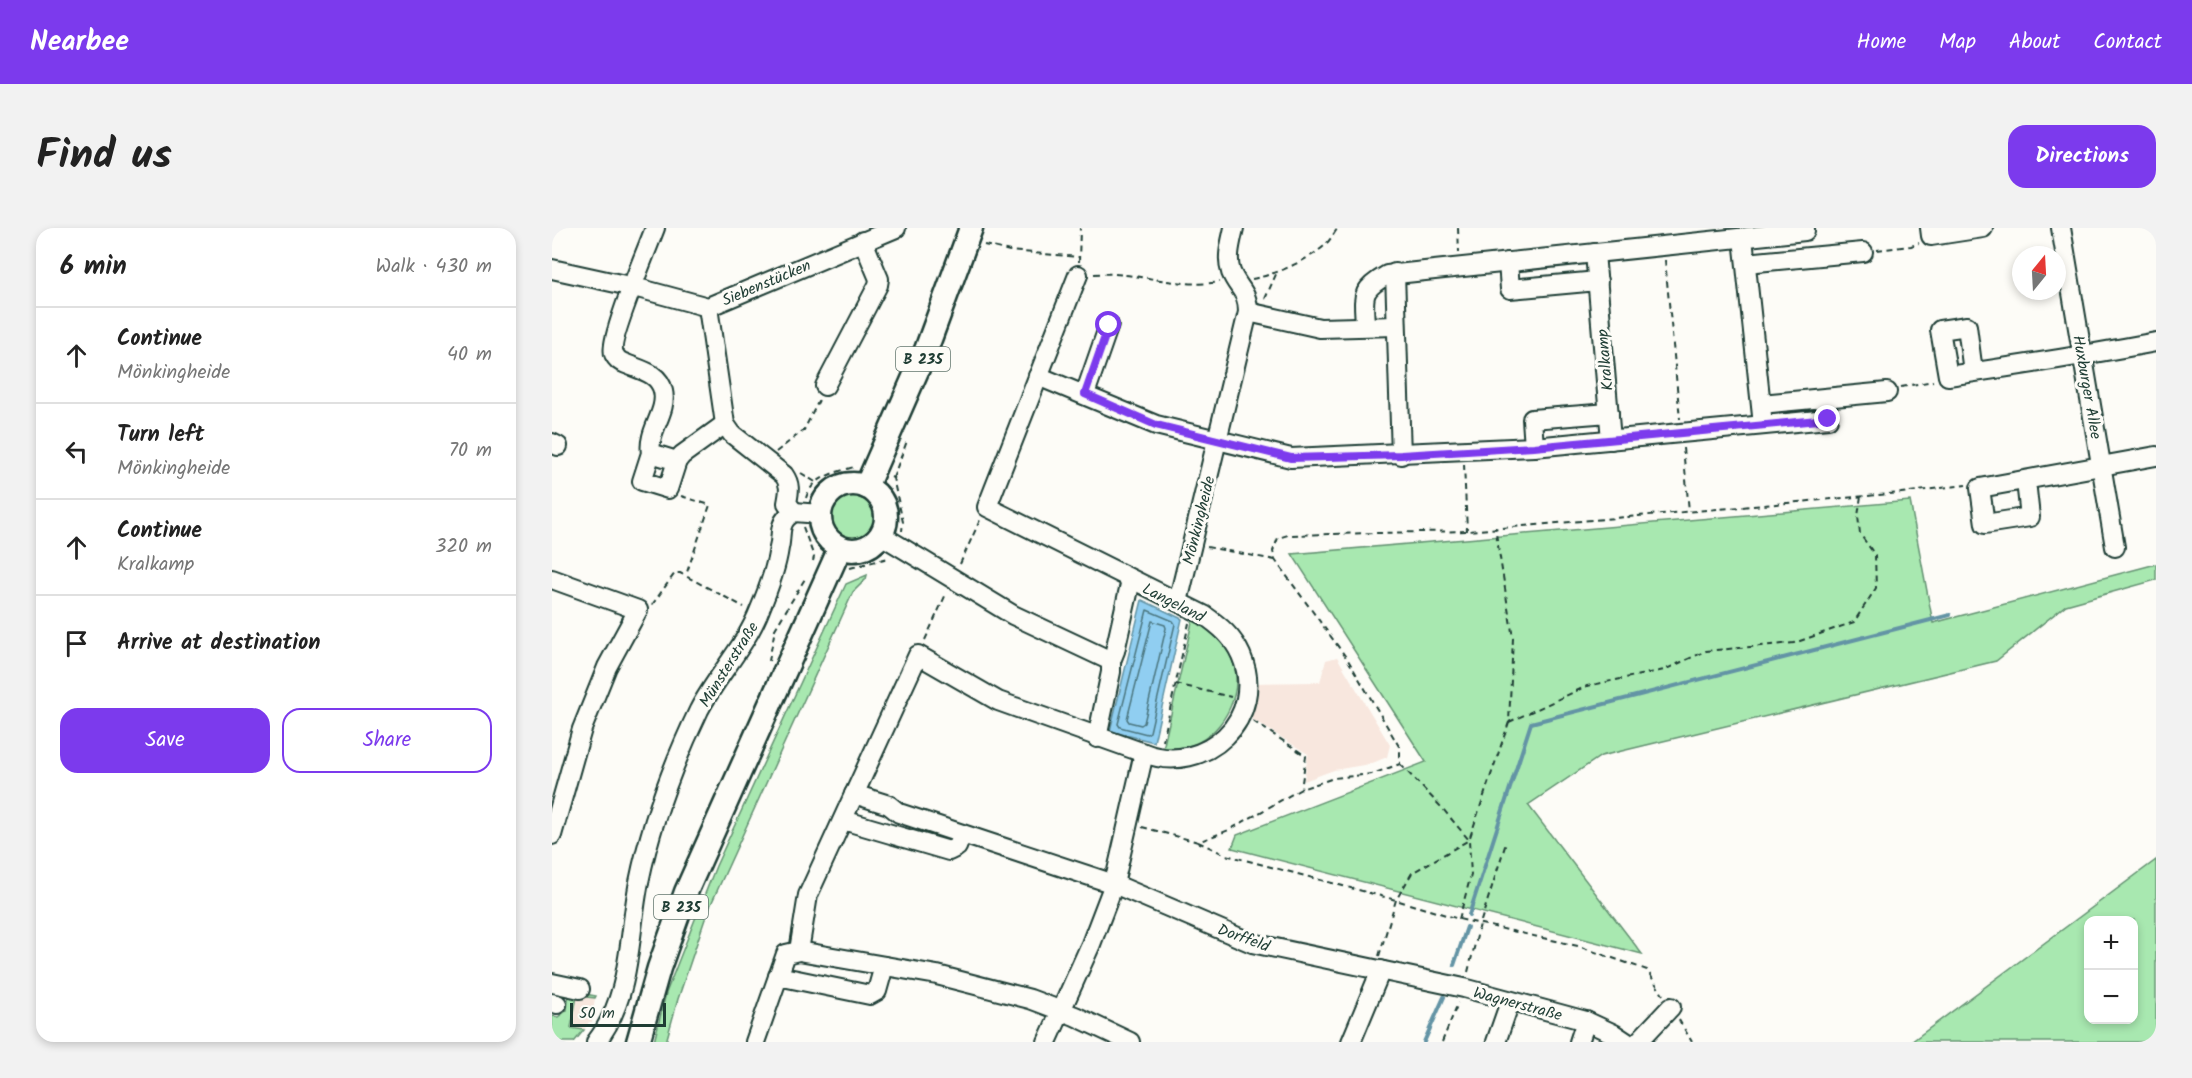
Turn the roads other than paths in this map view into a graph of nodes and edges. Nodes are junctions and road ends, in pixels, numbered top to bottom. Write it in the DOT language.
graph roads {
  1 [pos="655,228"];
  2 [pos="896,228"];
  3 [pos="1234,228"];
  4 [pos="1982,228"];
  5 [pos="2061,228"];
  6 [pos="1805,230"];
  7 [pos="1931,232"];
  8 [pos="976,236"];
  9 [pos="1743,238"];
  10 [pos="863,241"];
  11 [pos="1863,252"];
  12 [pos="1595,253"];
  13 [pos="1807,257"];
  14 [pos="1508,262"];
  15 [pos="1746,263"];
  16 [pos="1079,266"];
  17 [pos="552,269"];
  18 [pos="1395,273"];
  19 [pos="1598,281"];
  20 [pos="634,287"];
  21 [pos="708,307"];
  22 [pos="1254,313"];
  23 [pos="1109,325"];
  24 [pos="1365,326"];
  25 [pos="1396,326"];
  26 [pos="2156,342"];
  27 [pos="2083,355"];
  28 [pos="1973,372"];
  29 [pos="1038,376"];
  30 [pos="825,386"];
  31 [pos="1887,392"];
  32 [pos="1085,394"];
  33 [pos="1826,398"];
  34 [pos="1761,404"];
  35 [pos="1609,413"];
  36 [pos="725,424"];
  37 [pos="1763,425"];
  38 [pos="1218,439"];
  39 [pos="1611,440"];
  40 [pos="1534,447"];
  41 [pos="651,453"];
  42 [pos="1401,455"];
  43 [pos="2156,456"];
  44 [pos="677,461"];
  45 [pos="2101,465"];
  46 [pos="2026,481"];
  47 [pos="866,487"];
  48 [pos="805,513"];
  49 [pos="891,534"];
  50 [pos="2115,547"];
  51 [pos="840,548"];
  52 [pos="552,579"];
  53 [pos="1131,580"];
  54 [pos="1185,605"];
  55 [pos="1111,661"];
  56 [pos="1097,738"];
  57 [pos="1151,756"];
  58 [pos="854,794"];
  59 [pos="899,813"];
  60 [pos="555,815"];
  61 [pos="843,820"];
  62 [pos="962,834"];
  63 [pos="552,835"];
  64 [pos="892,835"];
  65 [pos="1114,884"];
  66 [pos="800,951"];
  67 [pos="840,958"];
  68 [pos="884,966"];
  69 [pos="1378,970"];
  70 [pos="778,976"];
  71 [pos="552,983"];
  72 [pos="1450,985"];
  73 [pos="834,988"];
  74 [pos="580,989"];
  75 [pos="1510,1002"];
  76 [pos="1671,1007"];
  77 [pos="1060,1010"];
  78 [pos="1586,1021"];
  79 [pos="596,1042"];
  80 [pos="638,1042"];
  81 [pos="755,1042"];
  82 [pos="1047,1042"];
  83 [pos="1130,1042"];
  84 [pos="1351,1042"];
  85 [pos="1496,1042"];
  86 [pos="1579,1042"];
  87 [pos="1626,1042"];
  88 [pos="1638,1042"];
  1 -- 20 [label="street"];
  2 -- 10 [label="street, Siebenstücken"];
  3 -- 22 [label="street"];
  4 -- 7 [label="street"];
  5 -- 27 [label="street, Huxburger Allee"];
  6 -- 9 [label="street"];
  6 -- 13 [label="street"];
  8 -- 47 [label="main road, B 235"];
  9 -- 12 [label="street"];
  9 -- 15 [label="street"];
  10 -- 21 [label="street, Siebenstücken"];
  10 -- 30 [label="street"];
  11 -- 13 [label="street"];
  12 -- 14 [label="street"];
  12 -- 19 [label="street, Kralkamp"];
  13 -- 15 [label="street"];
  14 -- 18 [label="street"];
  14 -- 19 [label="street"];
  15 -- 34 [label="street"];
  16 -- 29 [label="street"];
  17 -- 20 [label="street, Siebenstücken"];
  18 -- 24 [label="street"];
  18 -- 25 [label="street"];
  19 -- 35 [label="street, Kralkamp"];
  20 -- 21 [label="street, Siebenstücken"];
  20 -- 41 [label="street"];
  21 -- 36 [label="street"];
  22 -- 24 [label="street"];
  22 -- 38 [label="street, Mönkingheide"];
  23 -- 32 [label="street"];
  24 -- 25 [label="street"];
  25 -- 42 [label="street"];
  26 -- 27 [label="street"];
  27 -- 28 [label="street"];
  27 -- 45 [label="street, Huxburger Allee"];
  28 -- 28 [label="street"];
  29 -- 32 [label="street"];
  29 -- 53 [label="street, Langeland"];
  31 -- 33 [label="street"];
  32 -- 38 [label="street"];
  33 -- 34 [label="street"];
  33 -- 37 [label="street"];
  34 -- 37 [label="street"];
  35 -- 39 [label="street, Kralkamp"];
  35 -- 40 [label="street"];
  36 -- 44 [label="street"];
  36 -- 48 [label="street"];
  37 -- 39 [label="street"];
  38 -- 42 [label="street"];
  38 -- 54 [label="street, Mönkingheide"];
  39 -- 40 [label="street"];
  40 -- 42 [label="street"];
  41 -- 44 [label="street"];
  41 -- 44 [label="street"];
  43 -- 45 [label="street"];
  45 -- 46 [label="street"];
  45 -- 50 [label="street, Huxburger Allee"];
  46 -- 46 [label="street"];
  47 -- 48 [label="main road"];
  47 -- 49 [label="main road"];
  48 -- 51 [label="main road"];
  48 -- 79 [label="street, Münsterstraße"];
  49 -- 51 [label="main road"];
  49 -- 55 [label="street"];
  51 -- 80 [label="main road, B 235"];
  52 -- 60 [label="street"];
  53 -- 54 [label="street, Langeland"];
  53 -- 55 [label="street, Langeland"];
  54 -- 57 [label="street, Langeland"];
  55 -- 56 [label="street, Langeland"];
  56 -- 57 [label="street"];
  56 -- 58 [label="street"];
  57 -- 65 [label="street"];
  58 -- 59 [label="street, Dorffeld"];
  58 -- 61 [label="street"];
  59 -- 62 [label="street, Dorffeld"];
  59 -- 64 [label="street"];
  60 -- 63 [label="street"];
  61 -- 64 [label="street"];
  61 -- 66 [label="street"];
  62 -- 64 [label="street"];
  62 -- 65 [label="street, Dorffeld"];
  65 -- 69 [label="street, Dorffeld"];
  65 -- 77 [label="street"];
  66 -- 67 [label="street"];
  66 -- 70 [label="street"];
  67 -- 68 [label="street"];
  67 -- 73 [label="street"];
  68 -- 73 [label="street"];
  68 -- 77 [label="street"];
  69 -- 72 [label="street, Dorffeld"];
  69 -- 84 [label="street"];
  70 -- 73 [label="street"];
  70 -- 81 [label="street"];
  71 -- 74 [label="street"];
  72 -- 75 [label="street, Wagnerstraße"];
  75 -- 78 [label="street, Wagnerstraße"];
  75 -- 85 [label="street"];
  76 -- 88 [label="street"];
  77 -- 82 [label="street"];
  77 -- 83 [label="street"];
  78 -- 86 [label="street, Wagnerstraße"];
  78 -- 87 [label="street, Wagnerstraße"];
}
